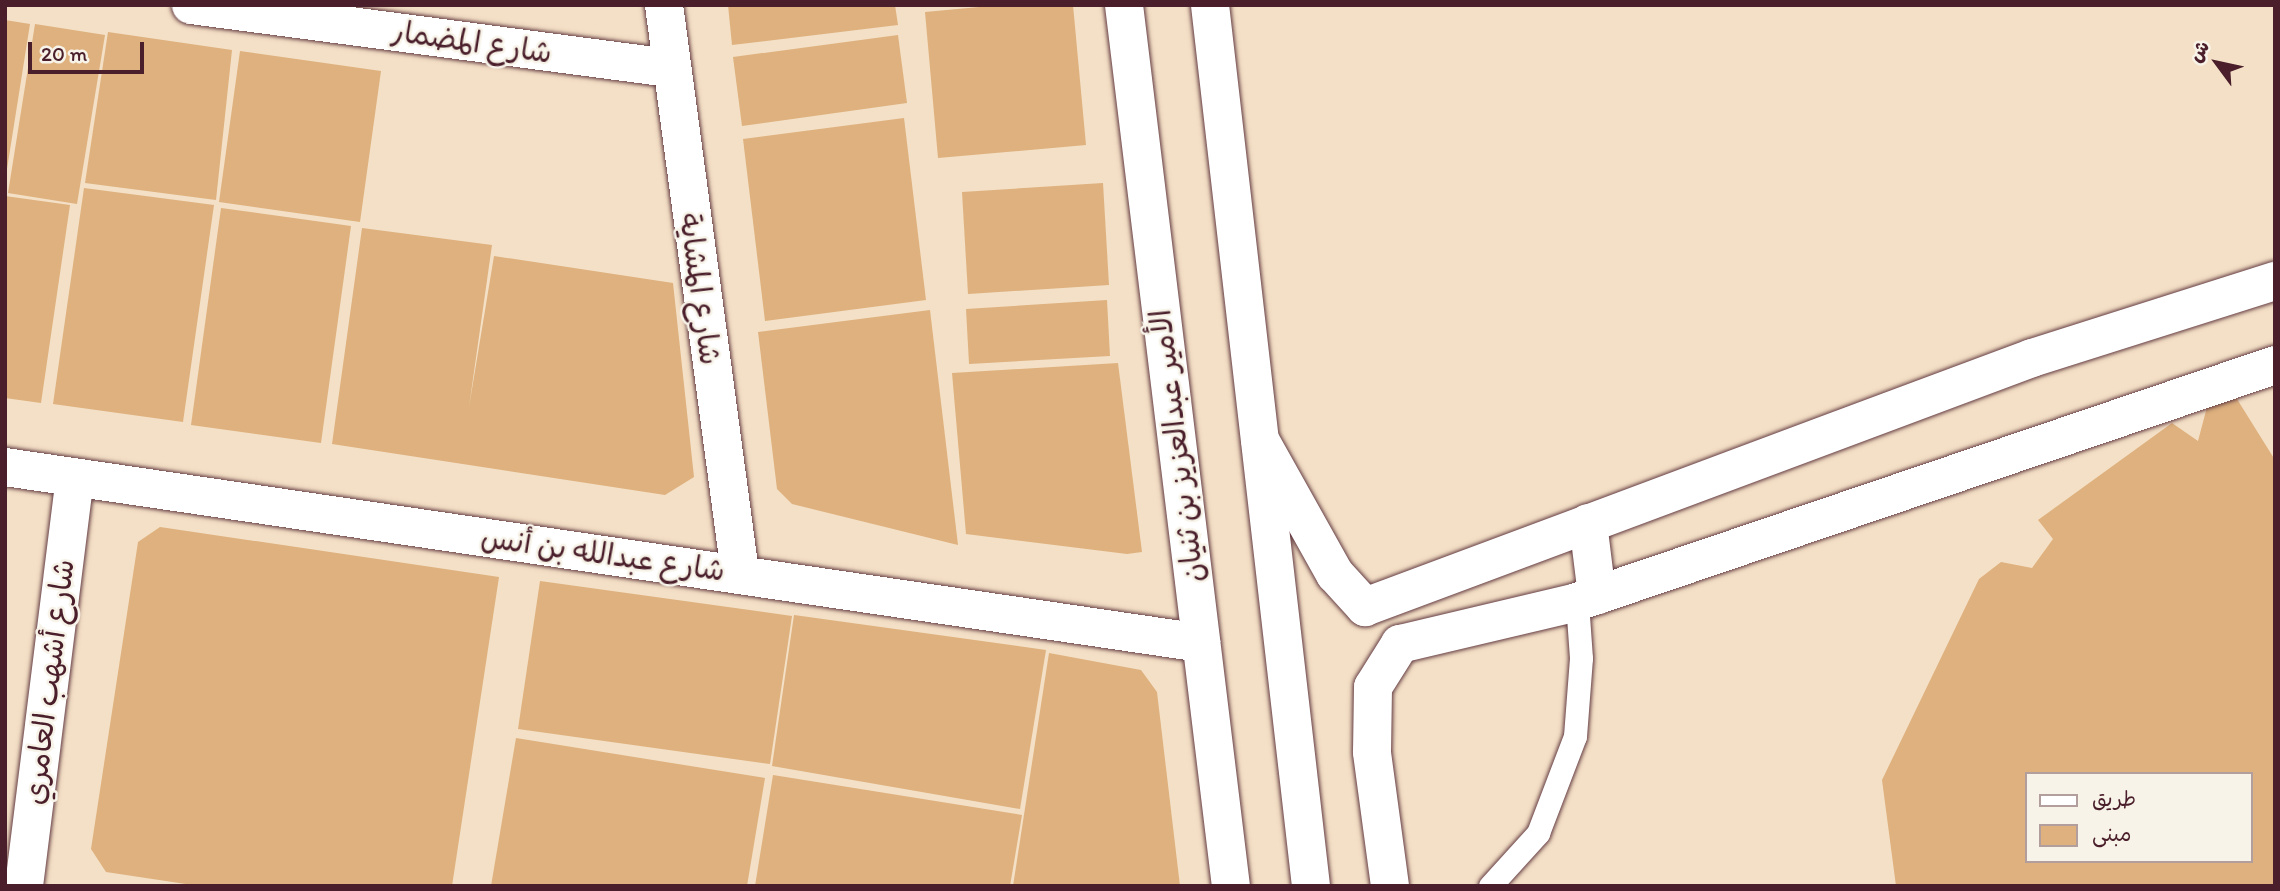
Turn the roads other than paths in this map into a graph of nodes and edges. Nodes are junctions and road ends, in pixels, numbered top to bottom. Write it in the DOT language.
graph roads {
  1 [pos="191,5"];
  2 [pos="664,5"];
  3 [pos="1124,5"];
  4 [pos="1210,5"];
  5 [pos="669,68"];
  6 [pos="2275,281"];
  7 [pos="2275,365"];
  8 [pos="1260,440"];
  9 [pos="5,467"];
  10 [pos="75,479"];
  11 [pos="1588,523"];
  12 [pos="740,573"];
  13 [pos="1587,598"];
  14 [pos="1201,643"];
  15 [pos="24,886"];
  16 [pos="1231,886"];
  17 [pos="1311,886"];
  18 [pos="1390,886"];
  19 [pos="1490,886"];
  1 -- 5 [label="street, شارع المضمار"];
  2 -- 5 [label="street, شارع المشاية"];
  3 -- 14 [label="street, الأمير عبدالعزيز بن ثنيان"];
  4 -- 8 [label="street"];
  5 -- 12 [label="street, شارع المشاية"];
  6 -- 11 [label="street"];
  7 -- 13 [label="street"];
  8 -- 11 [label="street"];
  8 -- 17 [label="street"];
  9 -- 10 [label="street, شارع عبدالله بن أنس"];
  10 -- 12 [label="street, شارع عبدالله بن أنس"];
  10 -- 15 [label="street, شارع أشهب العامري"];
  11 -- 13 [label="street"];
  12 -- 14 [label="street, شارع عبدالله بن أنس"];
  13 -- 18 [label="street"];
  13 -- 19 [label="lane"];
  14 -- 16 [label="street, الأمير عبدالعزيز بن ثنيان"];
}
